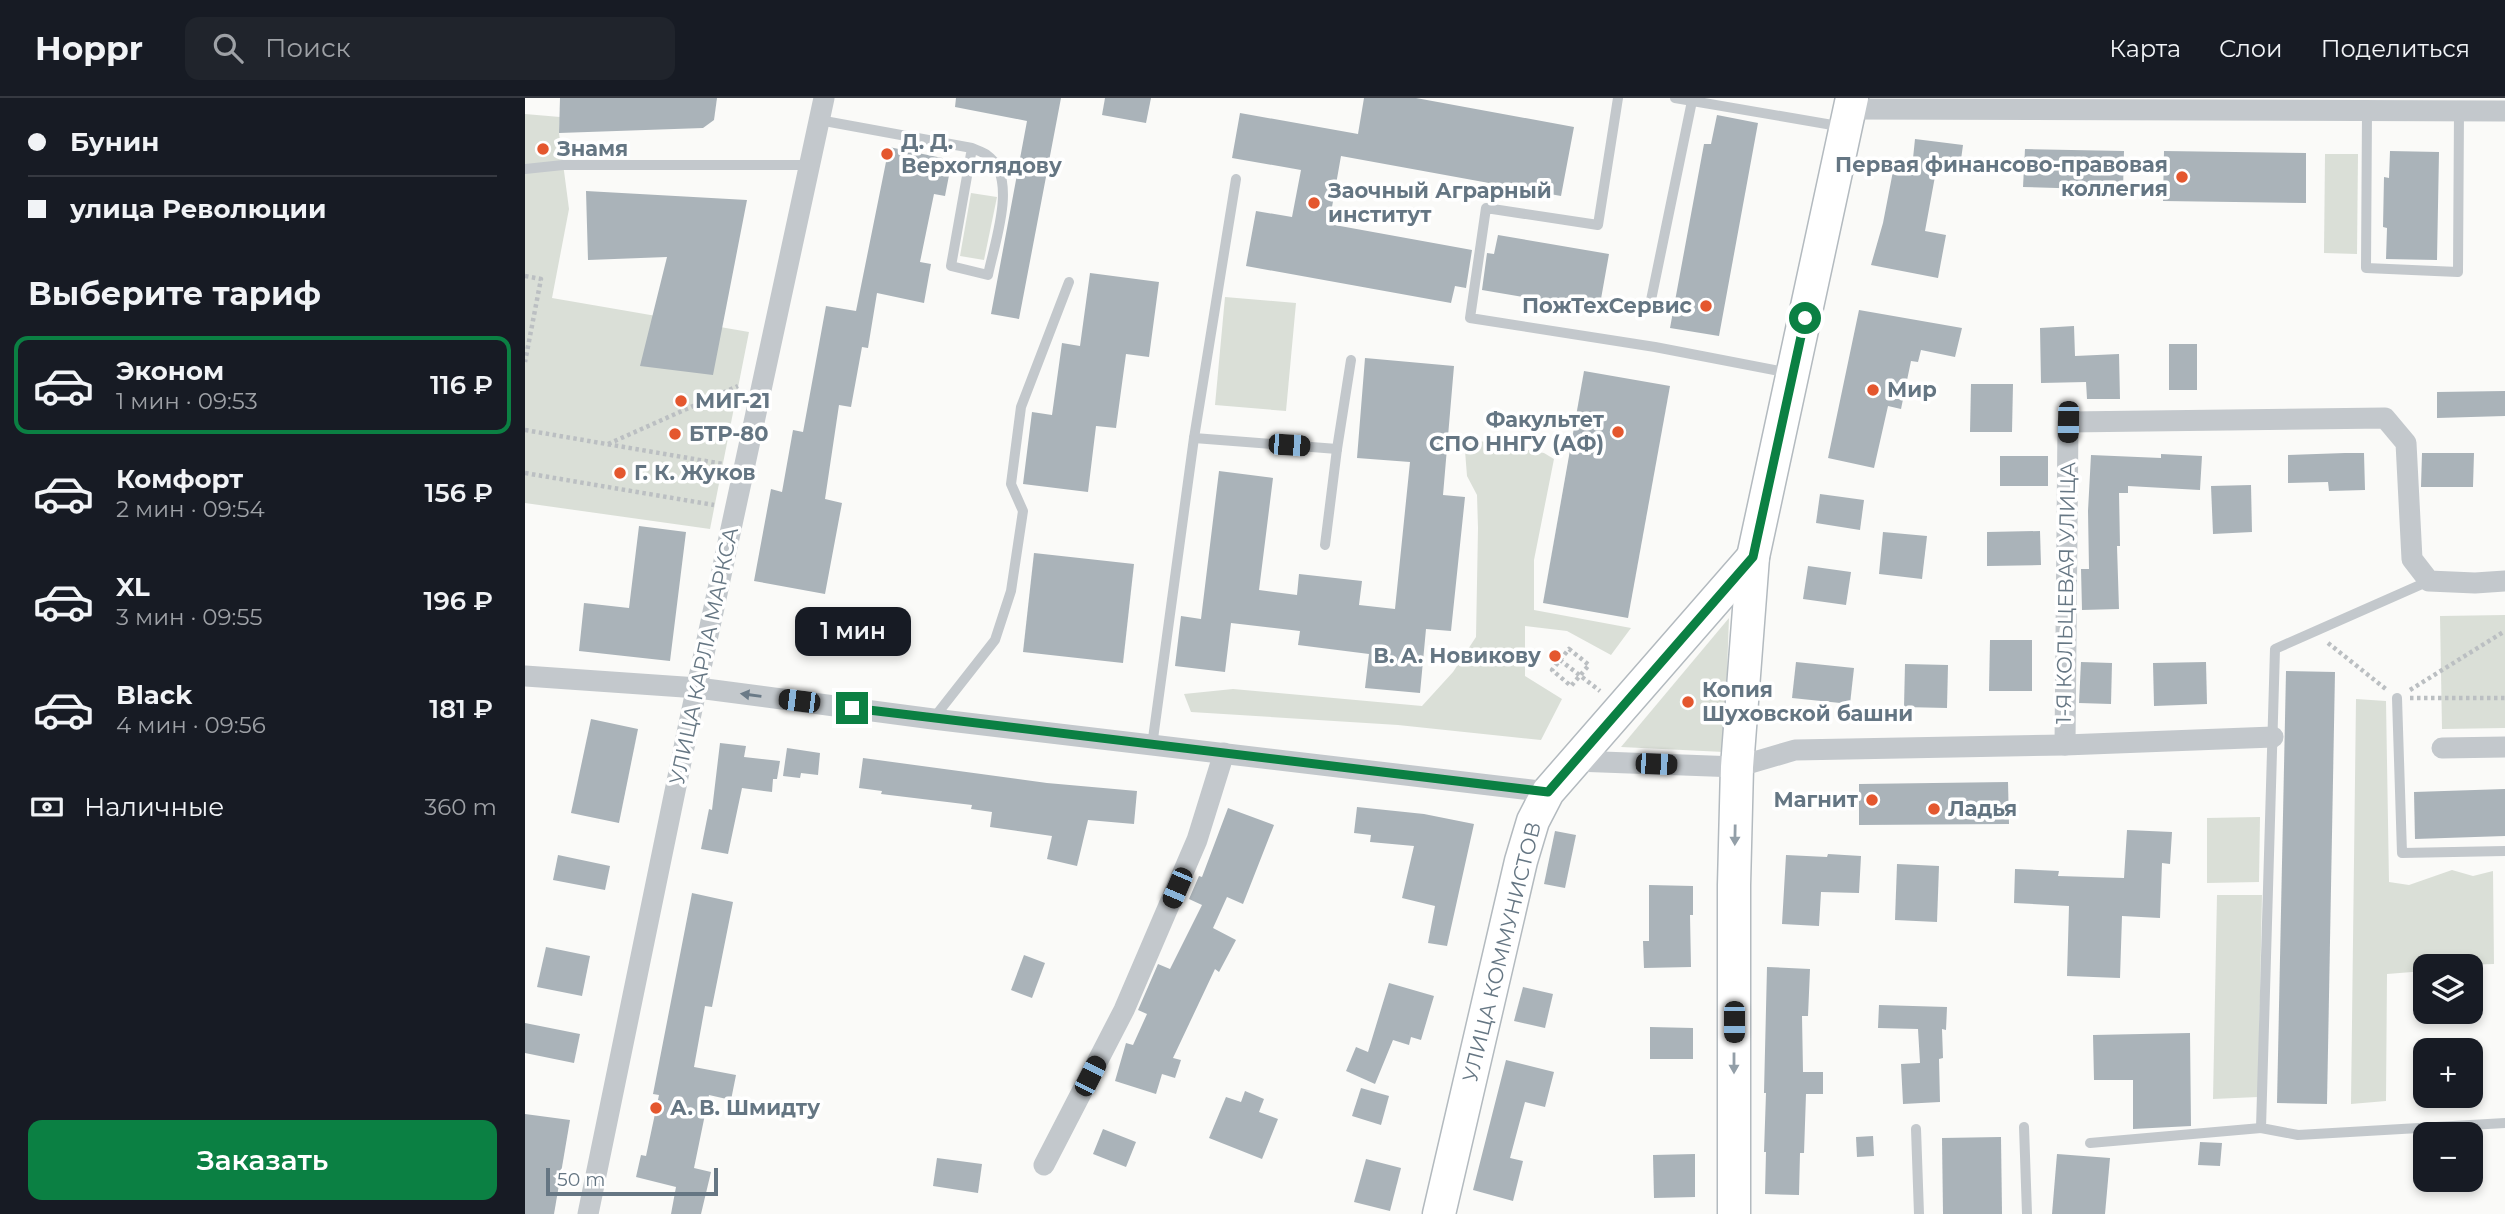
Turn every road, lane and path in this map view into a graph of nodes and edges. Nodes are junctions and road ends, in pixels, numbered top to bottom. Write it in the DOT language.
graph roads {
  1 [pos="824,98"];
  2 [pos="1618,98"];
  3 [pos="1675,98"];
  4 [pos="1692,101"];
  5 [pos="2091,105"];
  6 [pos="2367,111"];
  7 [pos="2459,111"];
  8 [pos="2505,111"];
  9 [pos="1849,112"];
  10 [pos="819,120"];
  11 [pos="972,148"];
  12 [pos="809,165"];
  13 [pos="525,169"];
  14 [pos="1236,179"];
  15 [pos="525,276"];
  16 [pos="1069,282"];
  17 [pos="1650,305"];
  18 [pos="1351,360"];
  19 [pos="525,362"];
  20 [pos="1793,373"];
  21 [pos="738,386"];
  22 [pos="525,430"];
  23 [pos="1194,438"];
  24 [pos="607,444"];
  25 [pos="1336,449"];
  26 [pos="723,464"];
  27 [pos="525,472"];
  28 [pos="736,508"];
  29 [pos="1325,545"];
  30 [pos="1753,557"];
  31 [pos="2429,581"];
  32 [pos="2505,581"];
  33 [pos="2314,631"];
  34 [pos="2505,631"];
  35 [pos="1560,660"];
  36 [pos="525,676"];
  37 [pos="1580,676"];
  38 [pos="698,688"];
  39 [pos="1601,692"];
  40 [pos="2397,698"];
  41 [pos="2505,698"];
  42 [pos="933,719"];
  43 [pos="2273,737"];
  44 [pos="2065,745"];
  45 [pos="1152,746"];
  46 [pos="2505,747"];
  47 [pos="2442,748"];
  48 [pos="1224,753"];
  49 [pos="1575,761"];
  50 [pos="1737,767"];
  51 [pos="1548,792"];
  52 [pos="2505,851"];
  53 [pos="2505,1124"];
  54 [pos="2024,1127"];
  55 [pos="2262,1128"];
  56 [pos="1916,1129"];
  57 [pos="2090,1143"];
  58 [pos="1044,1164"];
  59 [pos="588,1214"];
  60 [pos="1439,1214"];
  61 [pos="1734,1214"];
  62 [pos="1919,1214"];
  63 [pos="2027,1214"];
  1 -- 10 [label="street, УЛИЦА КАРЛА МАРКСА"];
  2 -- 20 [label="lane"];
  3 -- 4 [label="lane"];
  4 -- 9 [label="lane"];
  4 -- 17 [label="lane"];
  5 -- 6 [label="street"];
  5 -- 9 [label="street"];
  6 -- 7 [label="street"];
  6 -- 7 [label="lane"];
  7 -- 8 [label="street"];
  9 -- 20 [label="main road"];
  10 -- 11 [label="lane"];
  10 -- 12 [label="street, УЛИЦА КАРЛА МАРКСА"];
  11 -- 11 [label="lane"];
  12 -- 13 [label="lane"];
  12 -- 28 [label="street, УЛИЦА КАРЛА МАРКСА"];
  14 -- 23 [label="lane"];
  15 -- 19 [label="path"];
  16 -- 42 [label="lane"];
  18 -- 25 [label="lane"];
  20 -- 30 [label="main road"];
  21 -- 24 [label="path"];
  22 -- 24 [label="path"];
  23 -- 25 [label="lane"];
  23 -- 45 [label="lane"];
  24 -- 26 [label="path"];
  25 -- 29 [label="lane"];
  27 -- 28 [label="path"];
  28 -- 38 [label="street, УЛИЦА КАРЛА МАРКСА"];
  30 -- 49 [label="main road, УЛИЦА КОММУНИСТОВ"];
  30 -- 50 [label="main road"];
  31 -- 32 [label="street"];
  31 -- 33 [label="lane"];
  31 -- 44 [label="street, 1-Я КОЛЬЦЕВАЯ УЛИЦА"];
  33 -- 40 [label="path"];
  33 -- 43 [label="lane"];
  34 -- 40 [label="path"];
  35 -- 37 [label="path"];
  35 -- 37 [label="path"];
  35 -- 37 [label="path"];
  36 -- 38 [label="street"];
  37 -- 39 [label="path"];
  42 -- 38 [label="street, one-way"];
  38 -- 59 [label="street, УЛИЦА КАРЛА МАРКСА"];
  40 -- 41 [label="path"];
  40 -- 52 [label="lane"];
  42 -- 45 [label="street"];
  43 -- 44 [label="street"];
  43 -- 55 [label="lane"];
  44 -- 50 [label="street"];
  45 -- 48 [label="street"];
  46 -- 47 [label="street"];
  48 -- 51 [label="street"];
  48 -- 58 [label="street"];
  49 -- 50 [label="street"];
  49 -- 51 [label="main road, УЛИЦА КОММУНИСТОВ"];
  50 -- 61 [label="main road, one-way"];
  51 -- 60 [label="main road, УЛИЦА КОММУНИСТОВ"];
  53 -- 55 [label="lane"];
  54 -- 63 [label="lane"];
  55 -- 57 [label="lane"];
  56 -- 62 [label="lane"];
}
